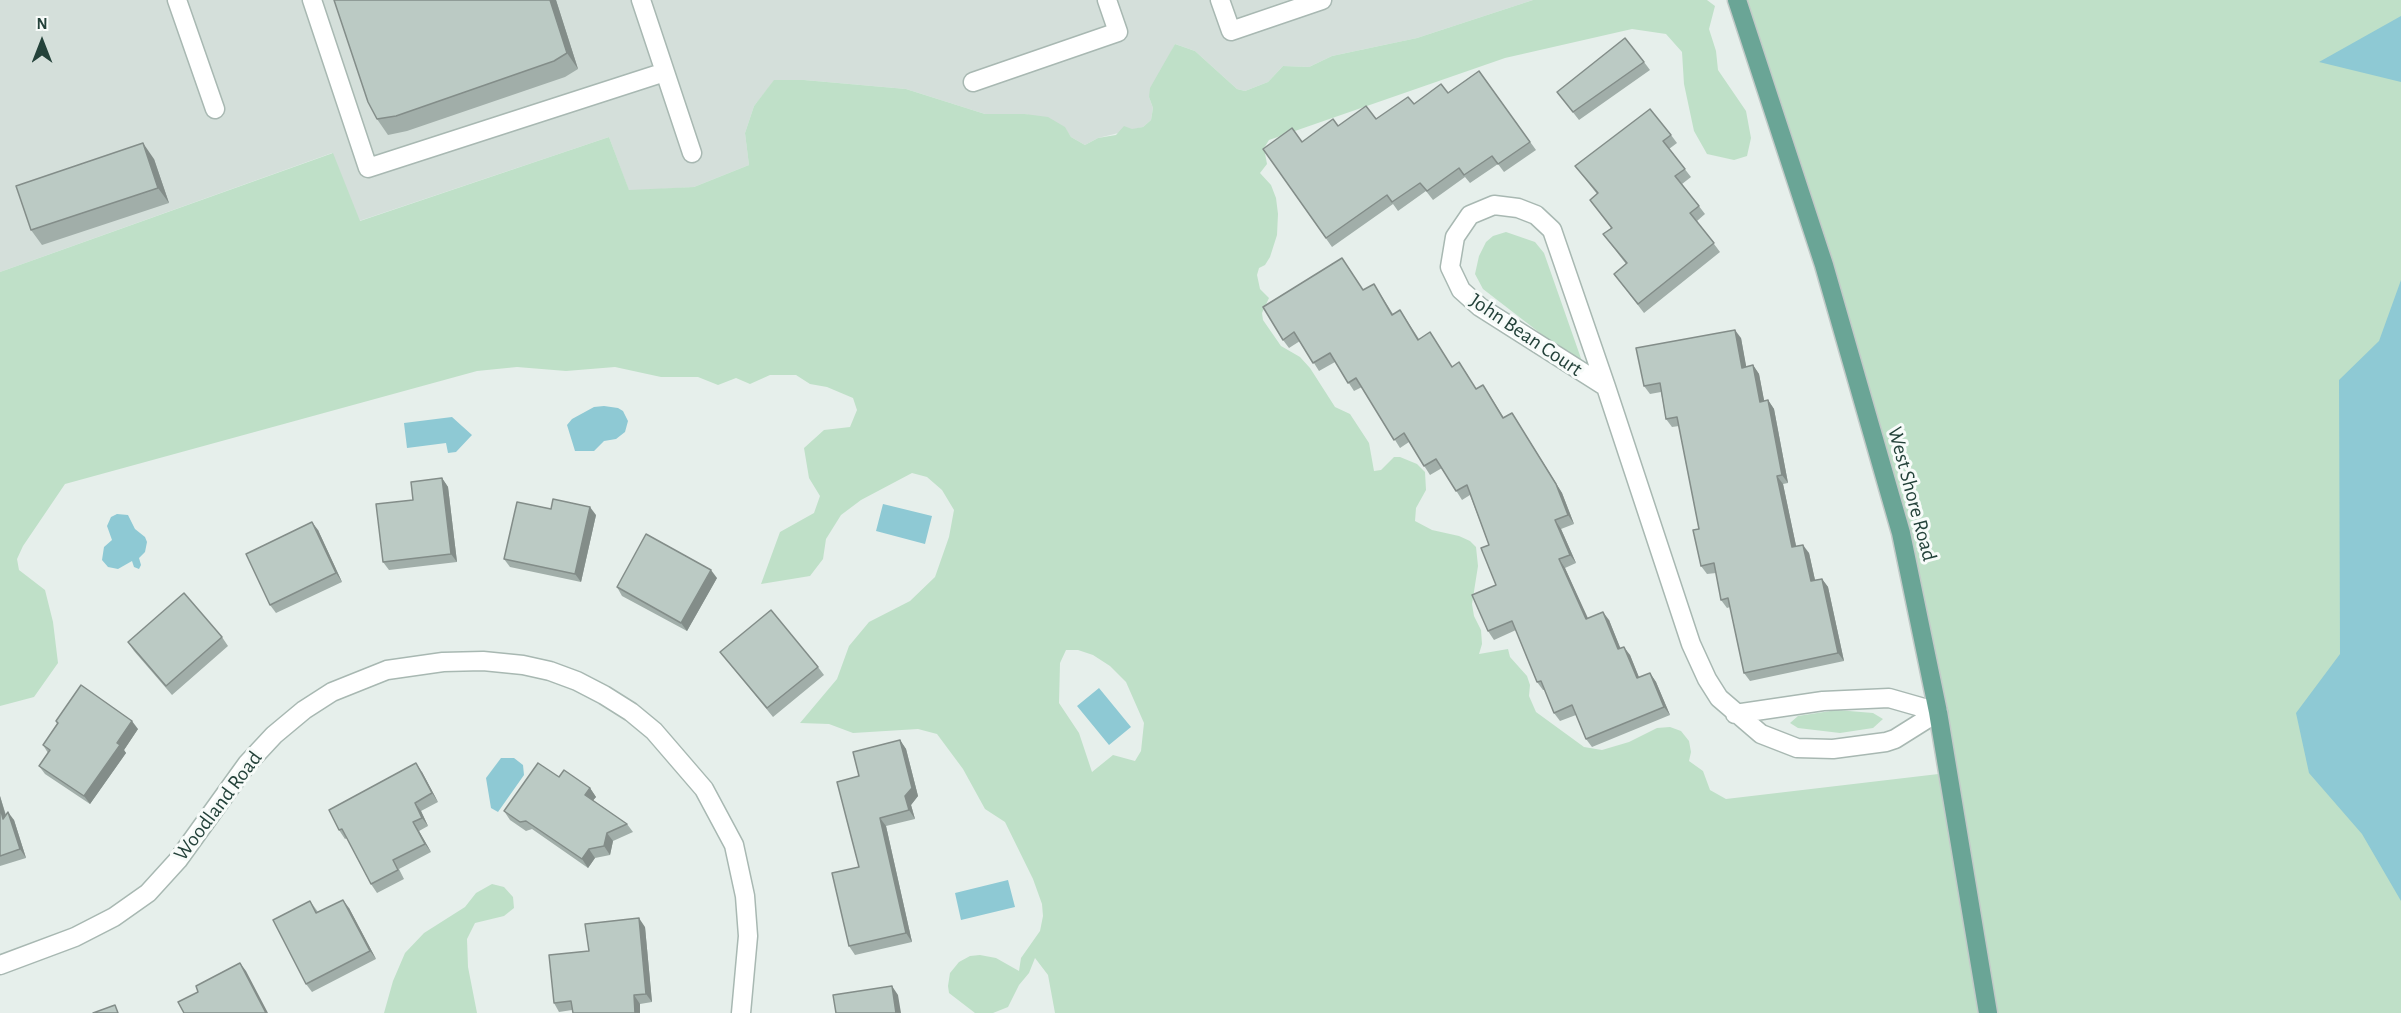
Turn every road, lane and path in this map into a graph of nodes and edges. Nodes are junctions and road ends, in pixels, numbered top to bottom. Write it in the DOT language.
graph roads {
  1 [pos="177,0"];
  2 [pos="312,0"];
  3 [pos="641,0"];
  4 [pos="1107,0"];
  5 [pos="1220,0"];
  6 [pos="1322,0"];
  7 [pos="1737,0"];
  8 [pos="665,72"];
  9 [pos="973,82"];
  10 [pos="215,109"];
  11 [pos="692,153"];
  12 [pos="1606,387"];
  13 [pos="1938,712"];
  14 [pos="1735,714"];
  15 [pos="0,965"];
  16 [pos="741,1013"];
  17 [pos="1988,1013"];
  1 -- 10 [label="street"];
  2 -- 8 [label="street"];
  3 -- 8 [label="street"];
  4 -- 9 [label="street"];
  5 -- 6 [label="street"];
  7 -- 13 [label="main road, West Shore Road"];
  8 -- 11 [label="street"];
  12 -- 12 [label="street, John Bean Court"];
  12 -- 14 [label="street, John Bean Court"];
  13 -- 14 [label="street"];
  13 -- 14 [label="street, John Bean Court"];
  13 -- 17 [label="main road, West Shore Road"];
  15 -- 16 [label="street, Woodland Road"];
}
